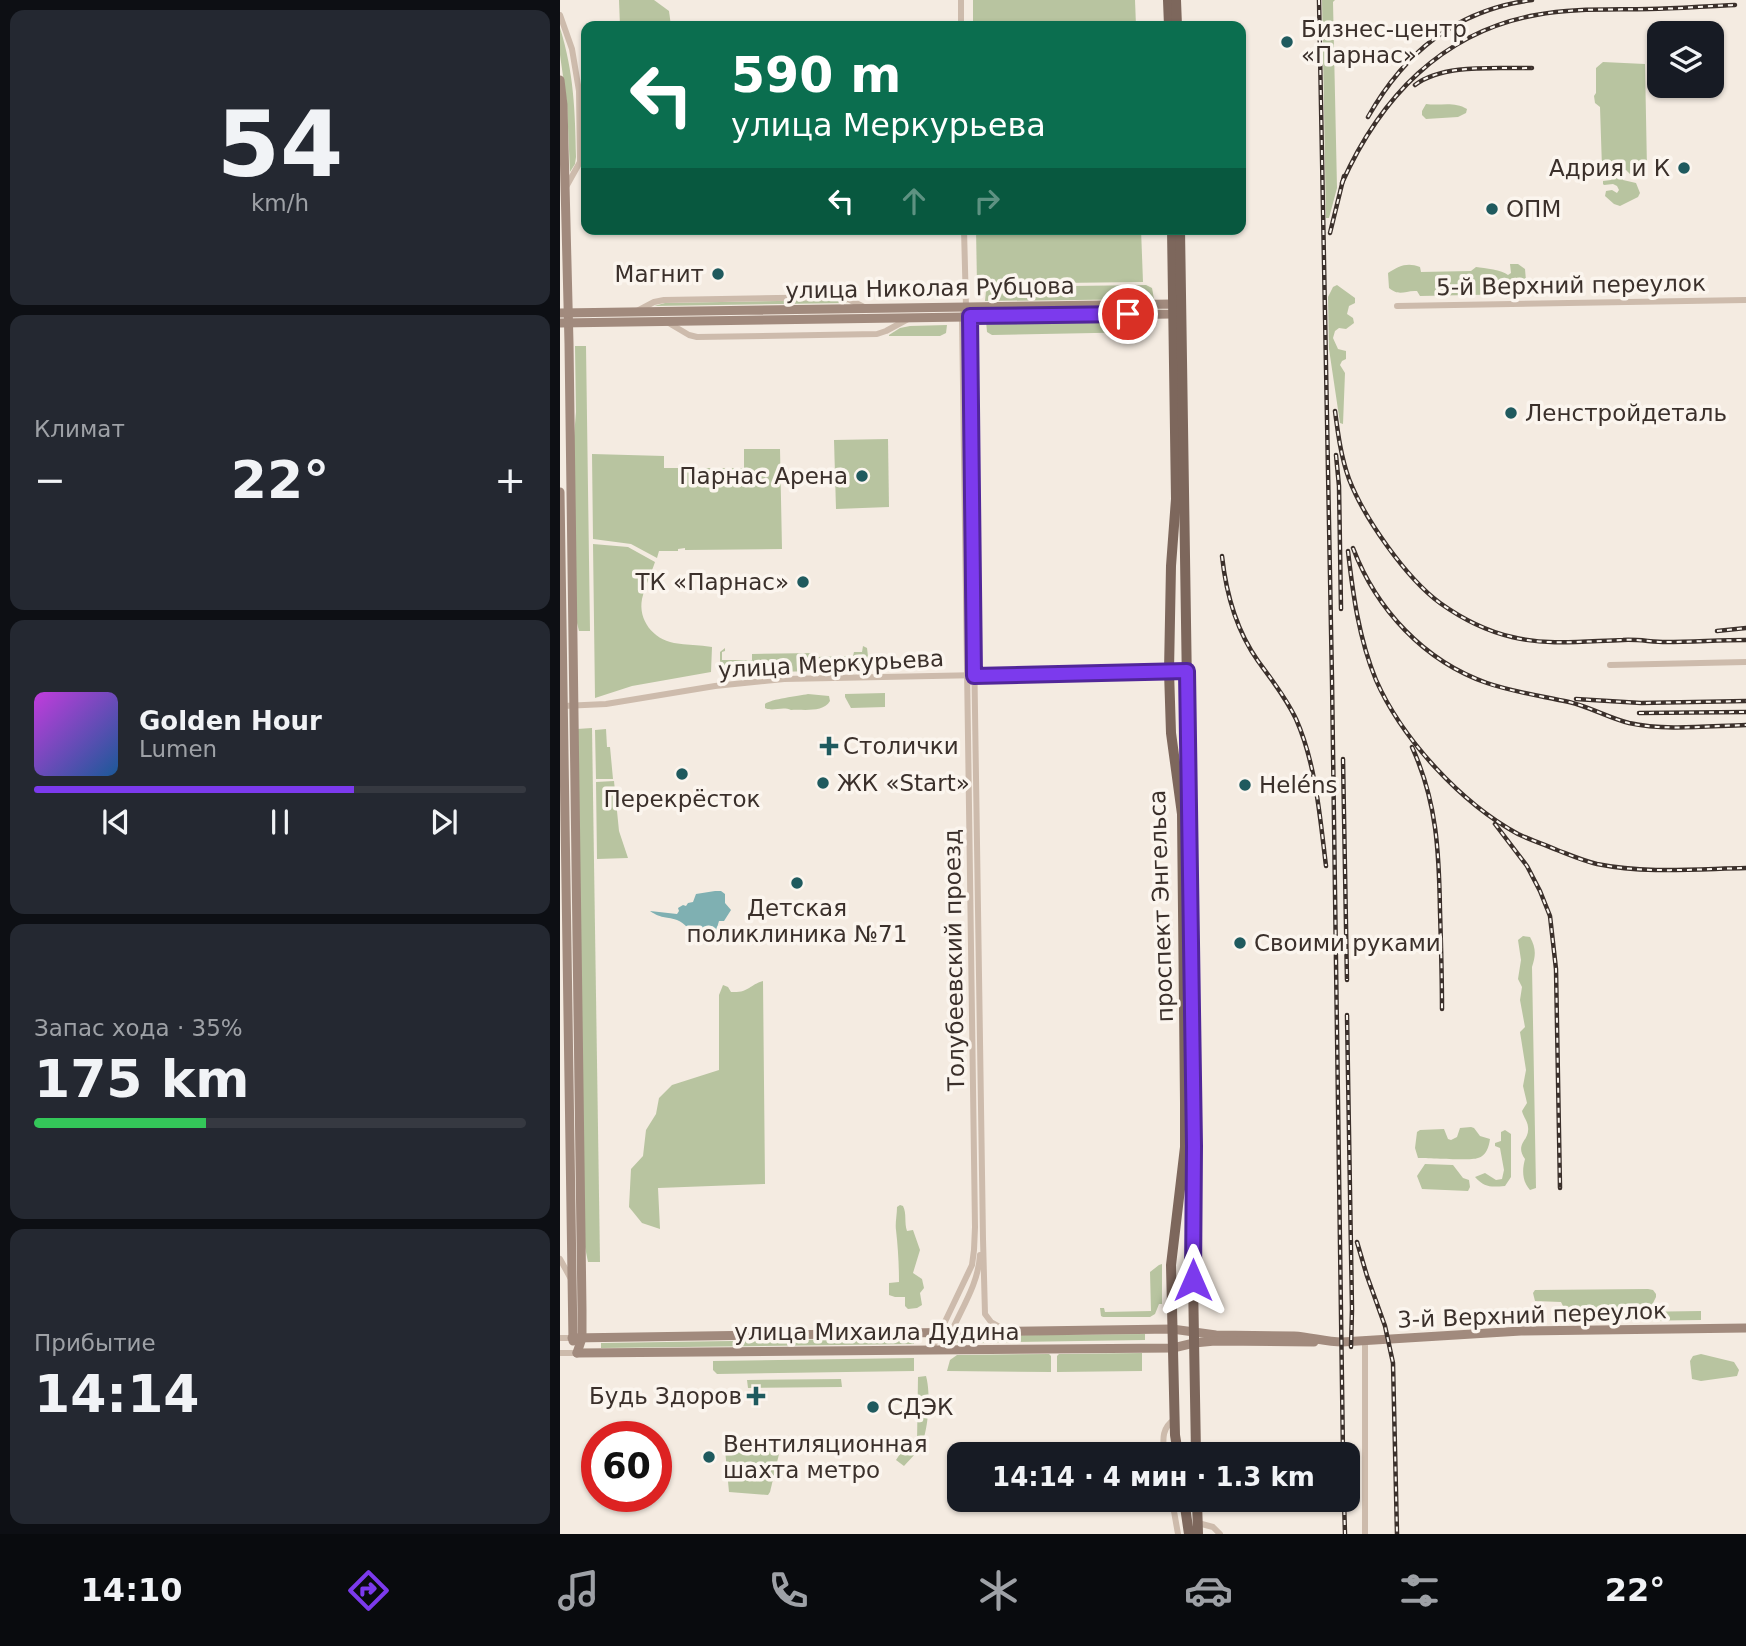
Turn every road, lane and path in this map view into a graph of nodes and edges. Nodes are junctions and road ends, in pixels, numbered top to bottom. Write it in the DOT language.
graph roads {
  1 [pos="961,0"];
  2 [pos="1168,0"];
  3 [pos="1176,0"];
  4 [pos="560,15"];
  5 [pos="961,21"];
  6 [pos="1169,21"];
  7 [pos="1177,21"];
  8 [pos="560,80"];
  9 [pos="565,188"];
  10 [pos="964,235"];
  11 [pos="1172,235"];
  12 [pos="1180,235"];
  13 [pos="1746,300"];
  14 [pos="1397,306"];
  15 [pos="1176,308"];
  16 [pos="564,313"];
  17 [pos="966,313"];
  18 [pos="911,317"];
  19 [pos="666,321"];
  20 [pos="564,323"];
  21 [pos="560,492"];
  22 [pos="1746,662"];
  23 [pos="1610,665"];
  24 [pos="1169,671"];
  25 [pos="1187,671"];
  26 [pos="971,676"];
  27 [pos="568,706"];
  28 [pos="983,1240"];
  29 [pos="560,1259"];
  30 [pos="572,1281"];
  31 [pos="1746,1328"];
  32 [pos="1172,1329"];
  33 [pos="1009,1332"];
  34 [pos="939,1333"];
  35 [pos="949,1333"];
  36 [pos="560,1338"];
  37 [pos="577,1338"];
  38 [pos="1194,1338"];
  39 [pos="1365,1341"];
  40 [pos="1173,1348"];
  41 [pos="930,1351"];
  42 [pos="944,1351"];
  43 [pos="560,1353"];
  44 [pos="577,1353"];
  45 [pos="1175,1419"];
  46 [pos="1163,1442"];
  47 [pos="1177,1442"];
  48 [pos="1196,1442"];
  49 [pos="1174,1512"];
  50 [pos="1186,1512"];
  51 [pos="1198,1529"];
  52 [pos="1178,1534"];
  53 [pos="1189,1534"];
  54 [pos="1220,1534"];
  55 [pos="1365,1534"];
  1 -- 5 [label="street"];
  2 -- 6 [label="main road"];
  3 -- 7 [label="main road"];
  4 -- 9 [label="street"];
  8 -- 9 [label="street"];
  9 -- 16 [label="street"];
  10 -- 17 [label="street, Толубеевский проезд"];
  11 -- 15 [label="main road, проспект Энгельса"];
  12 -- 15 [label="main road, проспект Энгельса"];
  13 -- 14 [label="street, 5-й Верхний переулок"];
  15 -- 17 [label="street, улица Николая Рубцова"];
  15 -- 24 [label="main road, проспект Энгельса"];
  15 -- 25 [label="main road, проспект Энгельса"];
  16 -- 17 [label="street, улица Николая Рубцова"];
  16 -- 20 [label="street"];
  17 -- 18 [label="street, улица Николая Рубцова"];
  17 -- 26 [label="street, Толубеевский проезд"];
  18 -- 19 [label="street, улица Николая Рубцова"];
  18 -- 19 [label="street"];
  19 -- 20 [label="street, улица Николая Рубцова"];
  20 -- 27 [label="street"];
  21 -- 27 [label="street"];
  22 -- 23 [label="street"];
  24 -- 25 [label="street, улица Меркурьева"];
  24 -- 26 [label="street, улица Меркурьева"];
  24 -- 32 [label="main road, проспект Энгельса"];
  25 -- 38 [label="main road, проспект Энгельса"];
  26 -- 27 [label="street, улица Меркурьева"];
  26 -- 28 [label="street, Толубеевский проезд"];
  26 -- 34 [label="street, Толубеевский проезд"];
  27 -- 30 [label="street"];
  27 -- 37 [label="street"];
  28 -- 33 [label="street, Толубеевский проезд"];
  28 -- 35 [label="street, Толубеевский проезд"];
  29 -- 30 [label="street"];
  30 -- 37 [label="street"];
  31 -- 39 [label="street, 3-й Верхний переулок"];
  32 -- 33 [label="street, улица Михаила Дудина"];
  32 -- 38 [label="street, улица Михаила Дудина"];
  32 -- 40 [label="main road, проспект Энгельса"];
  33 -- 35 [label="street, улица Михаила Дудина"];
  34 -- 35 [label="street, улица Михаила Дудина"];
  34 -- 37 [label="street, улица Михаила Дудина"];
  34 -- 41 [label="street, Толубеевский проезд"];
  35 -- 42 [label="street, Толубеевский проезд"];
  36 -- 37 [label="street, улица Михаила Дудина"];
  37 -- 44 [label="street"];
  38 -- 39 [label="street, 3-й Верхний переулок"];
  38 -- 40 [label="street, улица Михаила Дудина"];
  38 -- 48 [label="main road, проспект Энгельса"];
  39 -- 55 [label="street"];
  40 -- 42 [label="street, улица Михаила Дудина"];
  40 -- 45 [label="main road, проспект Энгельса"];
  41 -- 42 [label="street, улица Михаила Дудина"];
  41 -- 44 [label="street, улица Михаила Дудина"];
  43 -- 44 [label="street, улица Михаила Дудина"];
  45 -- 46 [label="street"];
  45 -- 47 [label="main road, проспект Энгельса"];
  49 -- 52 [label="street"];
  50 -- 53 [label="main road"];
  51 -- 54 [label="street"];
}
